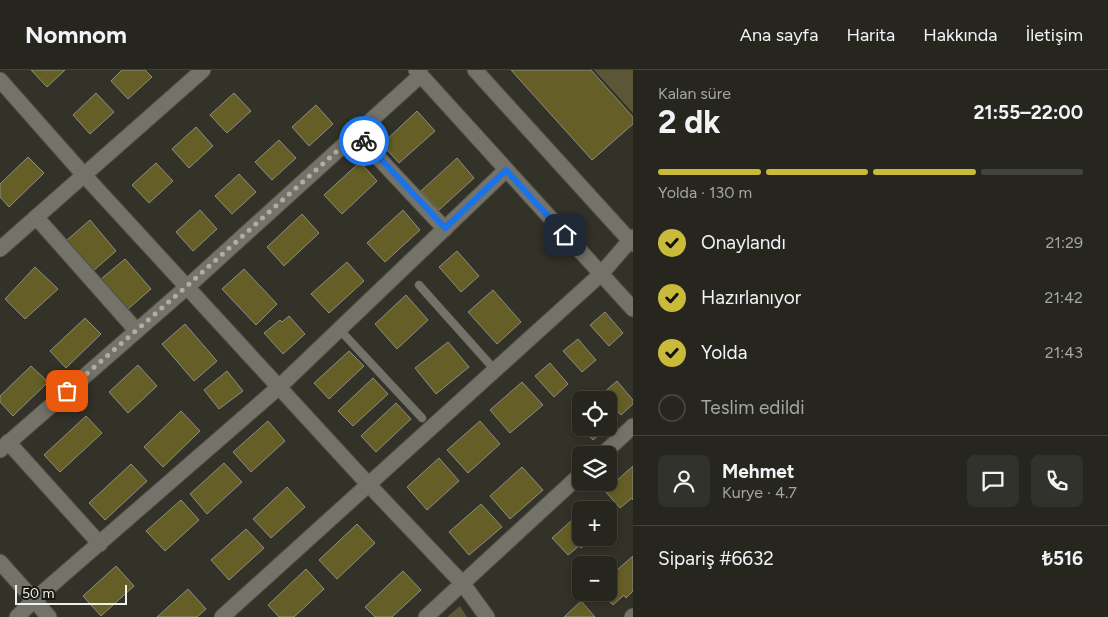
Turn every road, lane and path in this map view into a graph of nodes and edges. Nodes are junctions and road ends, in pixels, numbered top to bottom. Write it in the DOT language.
graph roads {
  1 [pos="203,70"];
  2 [pos="476,70"];
  3 [pos="418,73"];
  4 [pos="0,80"];
  5 [pos="356,134"];
  6 [pos="506,170"];
  7 [pos="84,175"];
  8 [pos="36,217"];
  9 [pos="445,228"];
  10 [pos="632,241"];
  11 [pos="0,248"];
  12 [pos="601,274"];
  13 [pos="419,285"];
  14 [pos="187,286"];
  15 [pos="633,309"];
  16 [pos="340,329"];
  17 [pos="136,330"];
  18 [pos="495,370"];
  19 [pos="279,387"];
  20 [pos="422,418"];
  21 [pos="633,426"];
  22 [pos="4,446"];
  23 [pos="612,446"];
  24 [pos="572,482"];
  25 [pos="368,484"];
  26 [pos="100,544"];
  27 [pos="0,562"];
  28 [pos="463,584"];
  29 [pos="34,600"];
  30 [pos="17,617"];
  31 [pos="49,617"];
  32 [pos="222,617"];
  33 [pos="426,617"];
  34 [pos="487,617"];
  1 -- 7 [label="street"];
  2 -- 10 [label="street"];
  3 -- 5 [label="street"];
  3 -- 6 [label="street"];
  4 -- 7 [label="street"];
  5 -- 9 [label="street"];
  5 -- 14 [label="street"];
  6 -- 9 [label="street"];
  6 -- 12 [label="street"];
  7 -- 8 [label="street"];
  7 -- 14 [label="street"];
  8 -- 11 [label="street"];
  8 -- 17 [label="street"];
  9 -- 16 [label="street"];
  10 -- 12 [label="street"];
  12 -- 15 [label="street"];
  12 -- 18 [label="street"];
  13 -- 18 [label="lane"];
  14 -- 17 [label="street"];
  14 -- 19 [label="street"];
  16 -- 19 [label="street"];
  16 -- 20 [label="lane"];
  17 -- 22 [label="street"];
  18 -- 25 [label="street"];
  19 -- 25 [label="street"];
  19 -- 26 [label="street"];
  21 -- 23 [label="street"];
  22 -- 26 [label="street"];
  24 -- 28 [label="street"];
  25 -- 28 [label="street"];
  25 -- 32 [label="street"];
  26 -- 29 [label="street"];
  27 -- 29 [label="street"];
  28 -- 33 [label="street"];
  28 -- 34 [label="street"];
  29 -- 30 [label="street"];
  29 -- 31 [label="street"];
}
